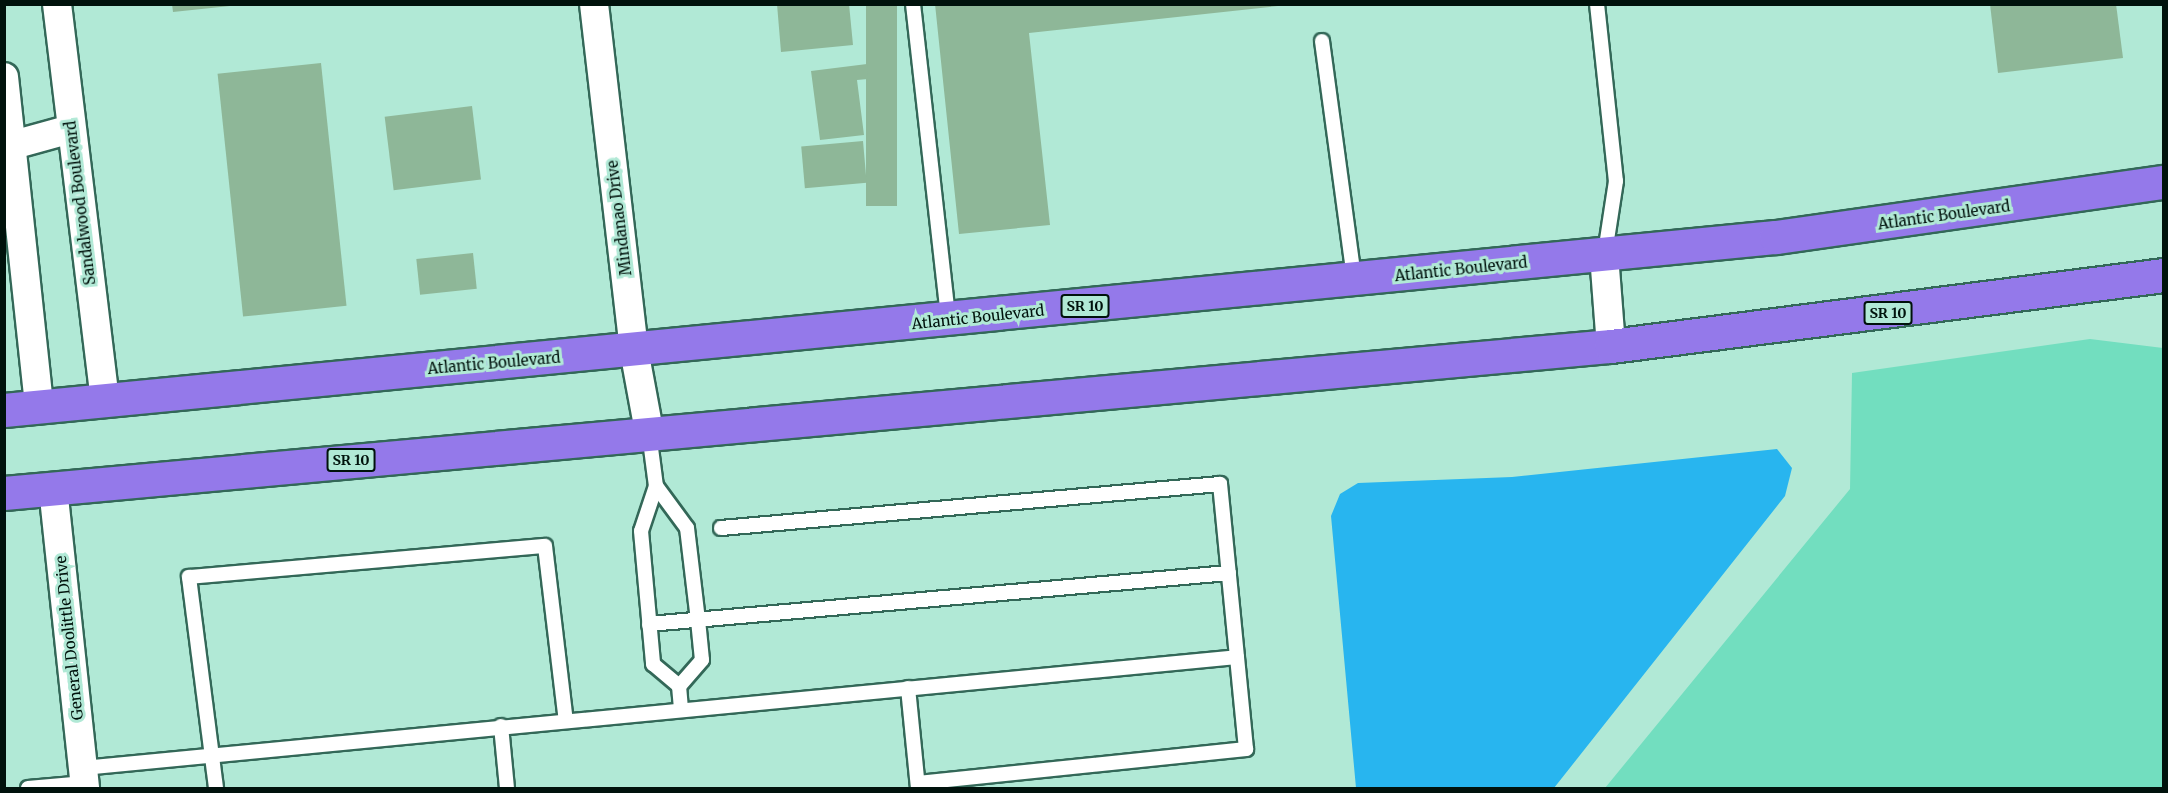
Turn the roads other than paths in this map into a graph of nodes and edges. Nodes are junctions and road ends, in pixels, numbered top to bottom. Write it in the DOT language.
graph roads {
  1 [pos="57,4"];
  2 [pos="594,4"];
  3 [pos="913,4"];
  4 [pos="1597,4"];
  5 [pos="1322,41"];
  6 [pos="4,77"];
  7 [pos="71,129"];
  8 [pos="9,146"];
  9 [pos="2163,182"];
  10 [pos="1604,255"];
  11 [pos="2163,275"];
  12 [pos="1354,279"];
  13 [pos="948,320"];
  14 [pos="1611,346"];
  15 [pos="634,350"];
  16 [pos="105,401"];
  17 [pos="39,407"];
  18 [pos="4,410"];
  19 [pos="649,431"];
  20 [pos="656,486"];
  21 [pos="52,488"];
  22 [pos="4,493"];
  23 [pos="721,528"];
  24 [pos="1229,573"];
  25 [pos="698,620"];
  26 [pos="650,624"];
  27 [pos="1237,657"];
  28 [pos="679,686"];
  29 [pos="908,688"];
  30 [pos="681,709"];
  31 [pos="566,721"];
  32 [pos="501,726"];
  33 [pos="212,755"];
  34 [pos="85,780"];
  35 [pos="918,786"];
  36 [pos="28,789"];
  37 [pos="216,789"];
  38 [pos="507,789"];
  1 -- 7 [label="street, Sandalwood Boulevard"];
  2 -- 15 [label="street, Mindanao Drive"];
  3 -- 13 [label="lane"];
  4 -- 10 [label="lane"];
  5 -- 12 [label="lane"];
  6 -- 8 [label="street"];
  7 -- 8 [label="street"];
  7 -- 16 [label="street, Sandalwood Boulevard"];
  8 -- 17 [label="street"];
  9 -- 10 [label="highway, Atlantic Boulevard / SR 10"];
  10 -- 12 [label="highway, Atlantic Boulevard / SR 10"];
  10 -- 14 [label="street"];
  11 -- 14 [label="highway, SR 10"];
  12 -- 13 [label="highway, Atlantic Boulevard / SR 10"];
  13 -- 15 [label="highway, Atlantic Boulevard / SR 10"];
  14 -- 19 [label="highway, SR 10"];
  15 -- 16 [label="highway, Atlantic Boulevard / SR 10"];
  15 -- 19 [label="street, Mindanao Drive"];
  16 -- 17 [label="highway, Atlantic Boulevard / SR 10"];
  17 -- 18 [label="highway, Atlantic Boulevard / SR 10"];
  19 -- 20 [label="lane"];
  19 -- 21 [label="highway, SR 10"];
  20 -- 25 [label="lane"];
  20 -- 26 [label="lane"];
  21 -- 22 [label="highway, SR 10"];
  21 -- 34 [label="street, General Doolittle Drive"];
  23 -- 24 [label="lane"];
  24 -- 25 [label="lane"];
  24 -- 27 [label="lane"];
  25 -- 26 [label="lane"];
  25 -- 28 [label="lane"];
  26 -- 28 [label="lane"];
  27 -- 29 [label="lane"];
  27 -- 35 [label="lane"];
  28 -- 30 [label="lane"];
  29 -- 30 [label="lane"];
  29 -- 35 [label="lane"];
  30 -- 31 [label="lane"];
  31 -- 32 [label="lane"];
  31 -- 33 [label="lane"];
  32 -- 33 [label="lane"];
  32 -- 38 [label="lane"];
  33 -- 34 [label="lane"];
  33 -- 37 [label="lane"];
  34 -- 36 [label="lane"];
}
